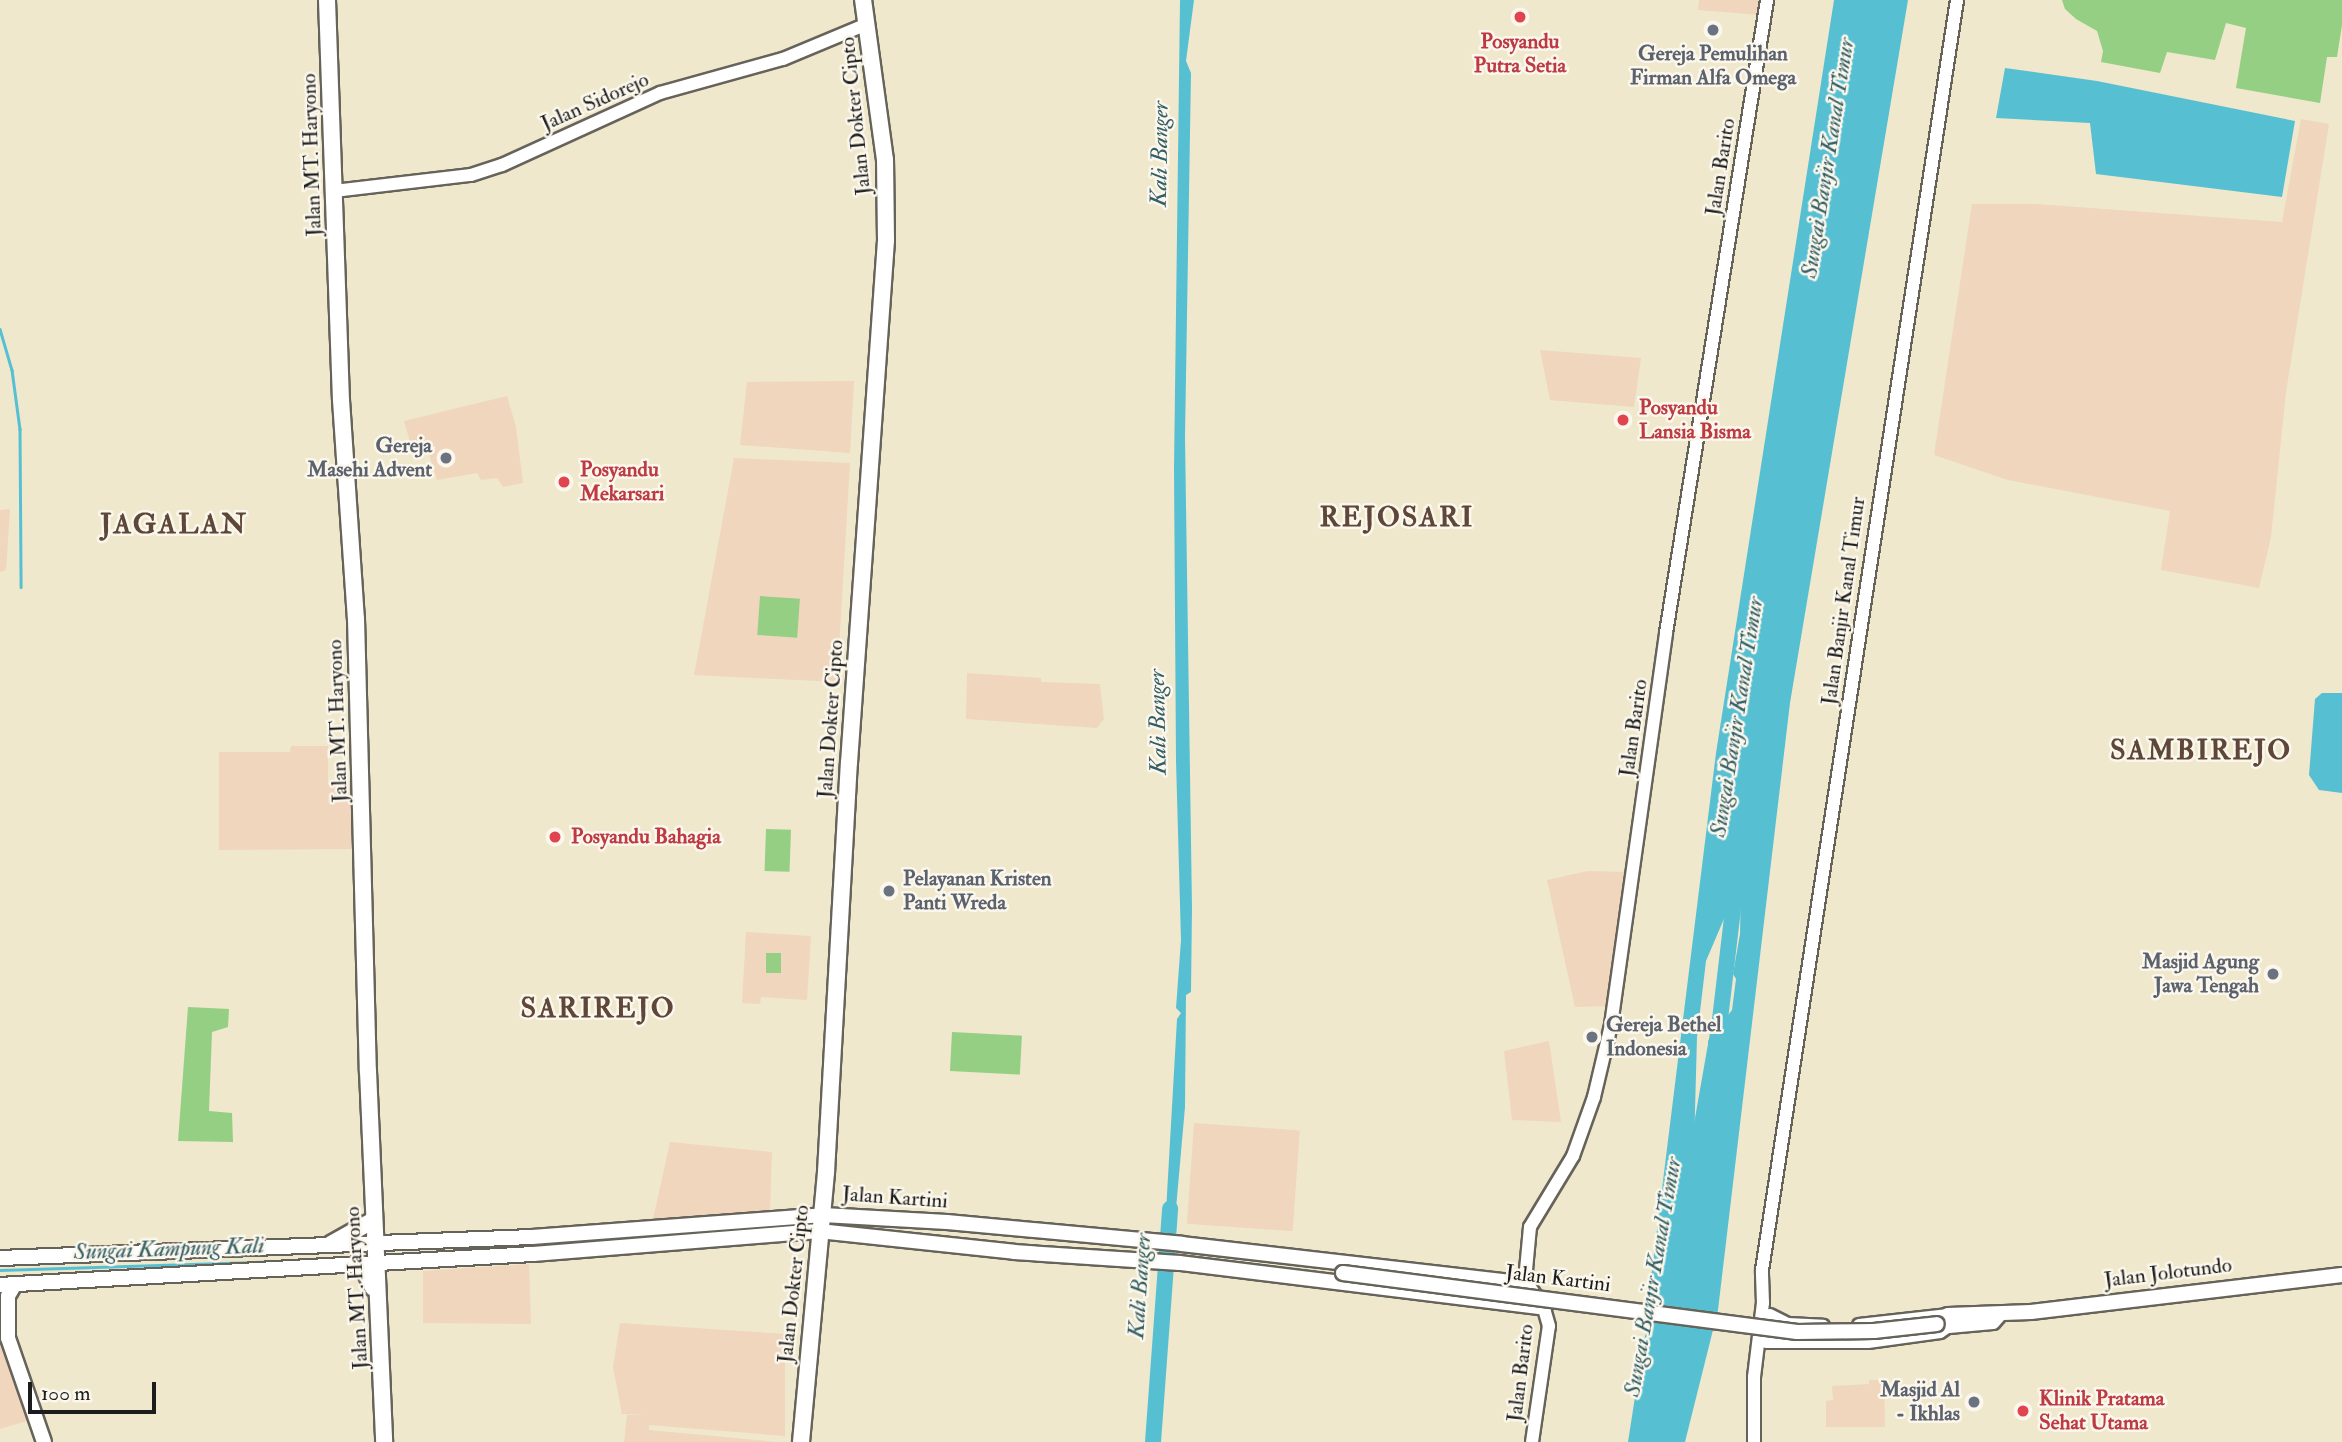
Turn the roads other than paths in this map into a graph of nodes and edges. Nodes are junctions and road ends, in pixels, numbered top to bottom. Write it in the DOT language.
graph roads {
  1 [pos="327,0"];
  2 [pos="863,0"];
  3 [pos="1767,0"];
  4 [pos="1957,0"];
  5 [pos="867,24"];
  6 [pos="334,191"];
  7 [pos="823,1214"];
  8 [pos="374,1220"];
  9 [pos="819,1231"];
  10 [pos="374,1242"];
  11 [pos="331,1244"];
  12 [pos="0,1258"];
  13 [pos="1328,1262"];
  14 [pos="369,1265"];
  15 [pos="1342,1273"];
  16 [pos="2342,1275"];
  17 [pos="1325,1280"];
  18 [pos="1528,1284"];
  19 [pos="7,1285"];
  20 [pos="1544,1308"];
  21 [pos="1767,1309"];
  22 [pos="1945,1322"];
  23 [pos="4,1328"];
  24 [pos="1761,1345"];
  25 [pos="44,1442"];
  26 [pos="384,1442"];
  27 [pos="801,1442"];
  28 [pos="1532,1442"];
  29 [pos="1754,1442"];
  1 -- 6 [label="main road, Jalan MT. Haryono"];
  2 -- 5 [label="main road, Jalan Dokter Cipto"];
  3 -- 18 [label="street, Jalan Barito"];
  4 -- 21 [label="street, Jalan Banjir Kanal Timur"];
  5 -- 6 [label="street, Jalan Sidorejo"];
  5 -- 7 [label="main road, Jalan Dokter Cipto"];
  6 -- 8 [label="main road, Jalan MT. Haryono"];
  7 -- 9 [label="main road, Jalan Dokter Cipto"];
  7 -- 10 [label="main road, Jalan Kartini"];
  7 -- 13 [label="main road, Jalan Kartini"];
  8 -- 10 [label="main road, Jalan MT. Haryono"];
  8 -- 11 [label="main road"];
  9 -- 14 [label="main road, Jalan Kartini"];
  9 -- 17 [label="main road, Jalan Kartini"];
  9 -- 27 [label="main road, Jalan Dokter Cipto"];
  10 -- 11 [label="main road, Jalan Kartini"];
  10 -- 14 [label="main road, Jalan MT. Haryono"];
  11 -- 12 [label="main road, Jalan Kartini"];
  13 -- 15 [label="main road"];
  13 -- 18 [label="main road, Jalan Kartini"];
  14 -- 19 [label="main road, Jalan Kartini"];
  14 -- 26 [label="main road, Jalan MT. Haryono"];
  15 -- 17 [label="main road, Jalan Kartini"];
  15 -- 22 [label="main road, Jalan Kartini, bridge"];
  16 -- 22 [label="main road, Jalan Jolotundo"];
  17 -- 20 [label="main road, Jalan Kartini"];
  18 -- 20 [label="street, Jalan Barito"];
  19 -- 23 [label="main road"];
  20 -- 28 [label="street, Jalan Barito"];
  21 -- 22 [label="street"];
  21 -- 24 [label="street, Jalan Banjir Kanal Timur"];
  22 -- 24 [label="street"];
  23 -- 25 [label="main road"];
  24 -- 29 [label="street, Jalan Banjir Kanal Timur"];
}
